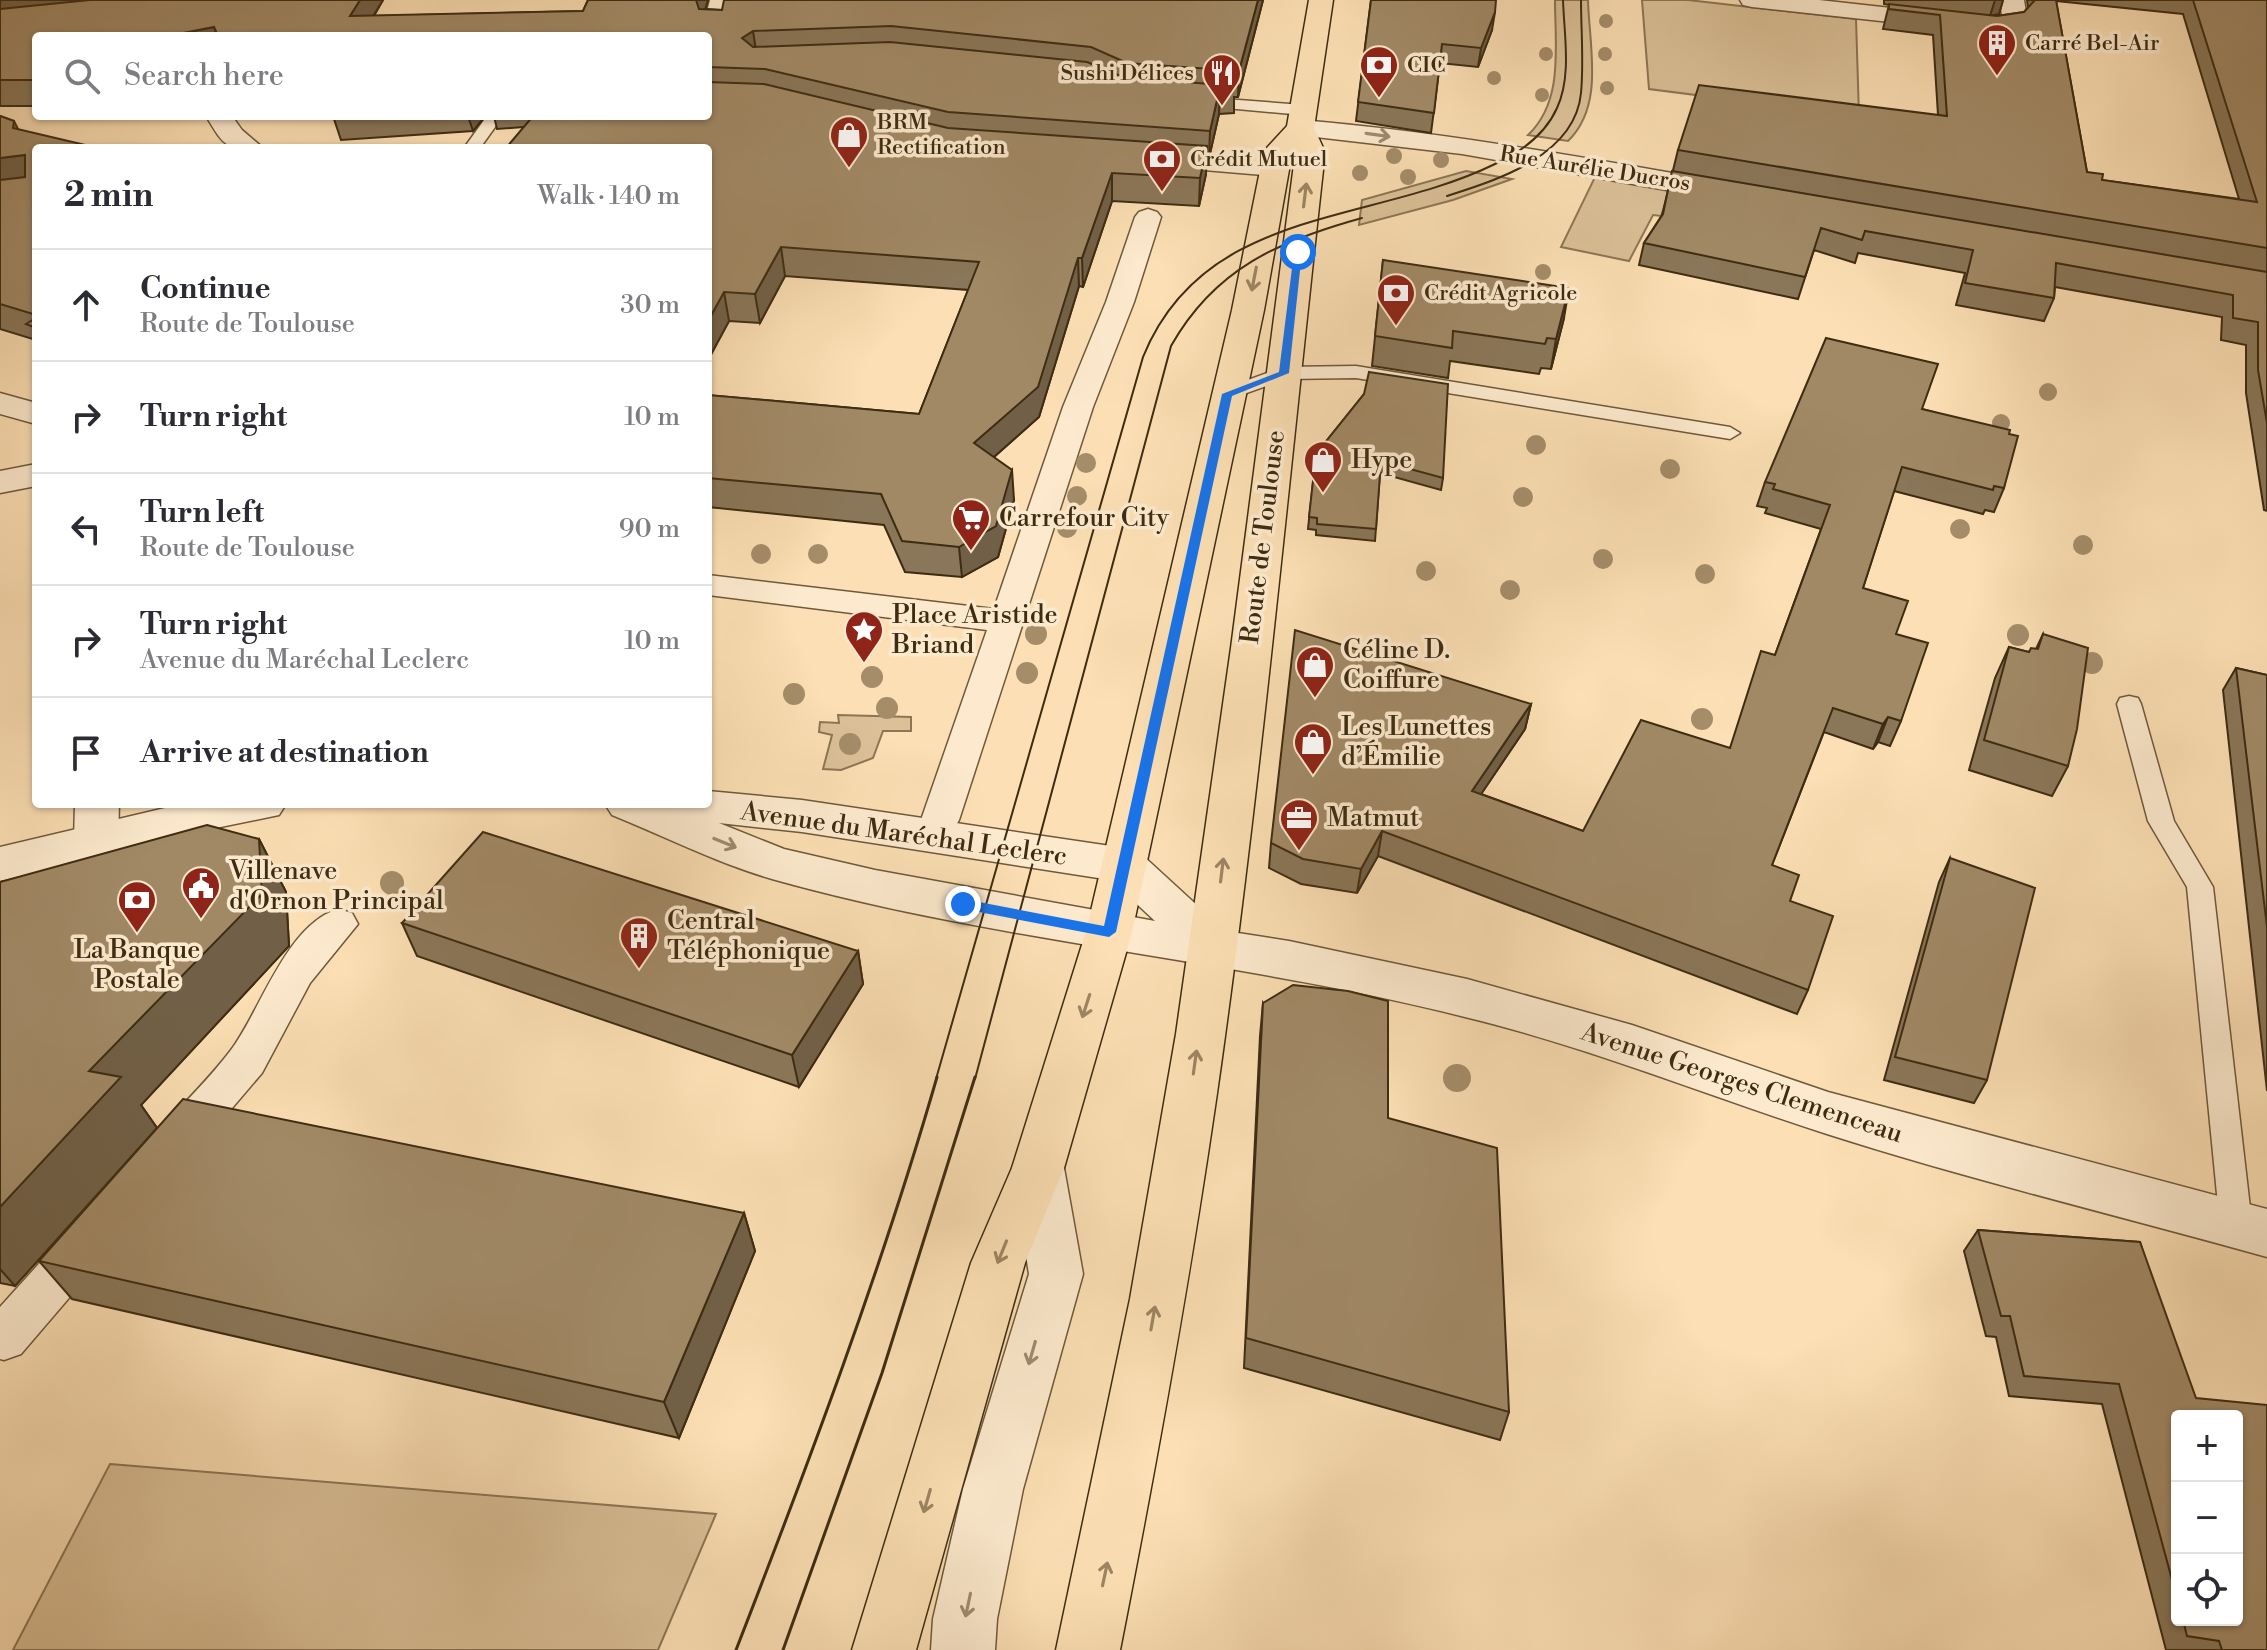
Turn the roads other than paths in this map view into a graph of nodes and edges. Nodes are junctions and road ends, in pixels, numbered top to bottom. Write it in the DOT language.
graph roads {
  1 [pos="722,0"];
  2 [pos="1321,0"];
  3 [pos="1752,0"];
  4 [pos="2012,0"];
  5 [pos="715,28"];
  6 [pos="1182,101"];
  7 [pos="1302,119"];
  8 [pos="222,120"];
  9 [pos="492,120"];
  10 [pos="243,144"];
  11 [pos="475,144"];
  12 [pos="1154,161"];
  13 [pos="1274,171"];
  14 [pos="1763,197"];
  15 [pos="1148,217"];
  16 [pos="1284,373"];
  17 [pos="1227,394"];
  18 [pos="0,403"];
  19 [pos="32,413"];
  20 [pos="1730,433"];
  21 [pos="32,476"];
  22 [pos="0,482"];
  23 [pos="712,585"];
  24 [pos="1005,621"];
  25 [pos="2129,704"];
  26 [pos="712,807"];
  27 [pos="241,808"];
  28 [pos="637,808"];
  29 [pos="940,820"];
  30 [pos="96,822"];
  31 [pos="0,864"];
  32 [pos="1124,865"];
  33 [pos="338,924"];
  34 [pos="1109,932"];
  35 [pos="1213,948"];
  36 [pos="1038,1168"];
  37 [pos="146,1177"];
  38 [pos="116,1211"];
  39 [pos="2252,1229"];
  40 [pos="4,1338"];
  41 [pos="884,1650"];
  42 [pos="963,1650"];
  43 [pos="1088,1650"];
  1 -- 5 [label="street"];
  2 -- 7 [label="main road, Route de Toulouse"];
  3 -- 4 [label="street"];
  6 -- 7 [label="lane"];
  7 -- 13 [label="main road, Route de Toulouse"];
  7 -- 14 [label="street, Rue Aurélie Ducros, one-way"];
  16 -- 7 [label="main road, Route de Toulouse, one-way"];
  8 -- 10 [label="street"];
  9 -- 11 [label="lane"];
  12 -- 13 [label="lane"];
  13 -- 17 [label="main road, Route de Toulouse, one-way"];
  15 -- 24 [label="street"];
  16 -- 17 [label="lane"];
  16 -- 20 [label="lane"];
  35 -- 16 [label="main road, Route de Toulouse, one-way"];
  17 -- 32 [label="main road, Route de Toulouse"];
  18 -- 19 [label="street"];
  21 -- 22 [label="street"];
  23 -- 24 [label="street"];
  24 -- 29 [label="street"];
  25 -- 39 [label="lane"];
  26 -- 32 [label="street, Avenue du Maréchal Leclerc"];
  27 -- 30 [label="street"];
  28 -- 34 [label="street, Avenue du Maréchal Leclerc, one-way"];
  30 -- 31 [label="street"];
  32 -- 34 [label="main road, Route de Toulouse"];
  32 -- 35 [label="street"];
  33 -- 37 [label="street"];
  34 -- 35 [label="street, Avenue du Maréchal Leclerc"];
  34 -- 36 [label="main road, Route de Toulouse, one-way"];
  35 -- 39 [label="street, Avenue Georges Clemenceau"];
  43 -- 35 [label="main road, Route de Toulouse, one-way"];
  36 -- 41 [label="main road, Route de Toulouse, one-way"];
  36 -- 42 [label="street, one-way"];
  38 -- 40 [label="street"];
}
